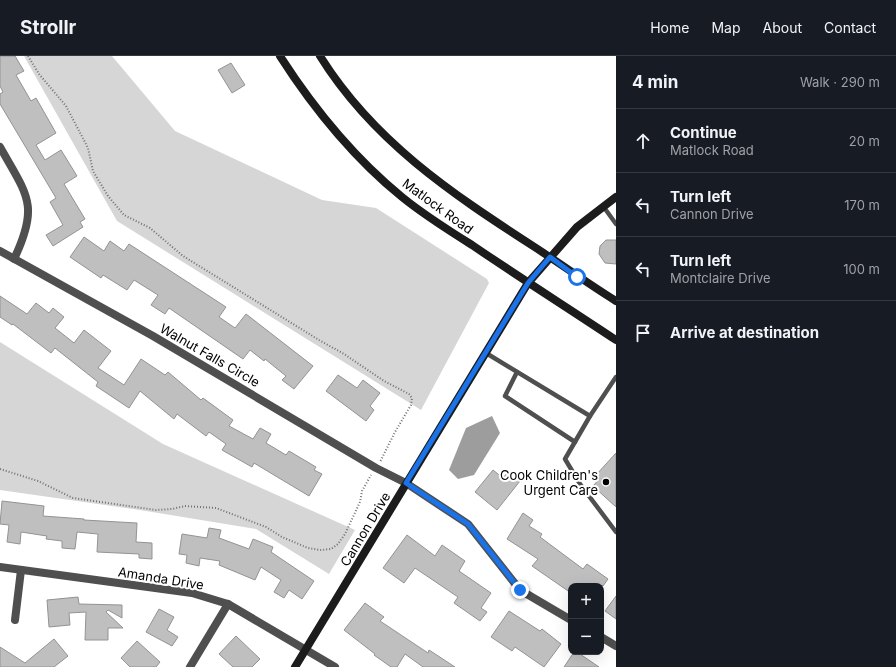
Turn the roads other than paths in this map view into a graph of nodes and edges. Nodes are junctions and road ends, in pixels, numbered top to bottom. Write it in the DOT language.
graph roads {
  1 [pos="280,56"];
  2 [pos="320,56"];
  3 [pos="0,147"];
  4 [pos="616,197"];
  5 [pos="603,206"];
  6 [pos="616,224"];
  7 [pos="0,251"];
  8 [pos="550,257"];
  9 [pos="14,259"];
  10 [pos="528,283"];
  11 [pos="616,301"];
  12 [pos="616,340"];
  13 [pos="486,353"];
  14 [pos="517,372"];
  15 [pos="615,379"];
  16 [pos="590,416"];
  17 [pos="575,442"];
  18 [pos="406,483"];
  19 [pos="616,532"];
  20 [pos="0,567"];
  21 [pos="22,570"];
  22 [pos="228,604"];
  23 [pos="569,619"];
  24 [pos="15,620"];
  25 [pos="604,639"];
  26 [pos="616,646"];
  27 [pos="306,650"];
  28 [pos="190,667"];
  29 [pos="295,667"];
  30 [pos="335,667"];
  1 -- 10 [label="main road, Matlock Road"];
  2 -- 8 [label="main road, Matlock Road"];
  3 -- 9 [label="street"];
  4 -- 5 [label="main road, Cannon Drive"];
  5 -- 6 [label="lane"];
  5 -- 8 [label="main road, Cannon Drive"];
  7 -- 9 [label="street, Walnut Falls Circle"];
  8 -- 10 [label="main road, Cannon Drive"];
  8 -- 11 [label="main road, Matlock Road"];
  9 -- 18 [label="street, Walnut Falls Circle"];
  10 -- 12 [label="main road, Matlock Road"];
  10 -- 13 [label="main road, Cannon Drive"];
  13 -- 14 [label="lane"];
  13 -- 18 [label="main road, Cannon Drive"];
  14 -- 16 [label="lane"];
  14 -- 17 [label="lane"];
  15 -- 16 [label="lane"];
  16 -- 17 [label="lane"];
  17 -- 19 [label="lane"];
  18 -- 23 [label="street, Walnut Falls Circle"];
  18 -- 27 [label="main road, Cannon Drive"];
  20 -- 21 [label="street, Amanda Drive"];
  21 -- 22 [label="street, Amanda Drive"];
  21 -- 24 [label="street"];
  22 -- 27 [label="street, Amanda Drive"];
  22 -- 28 [label="street"];
  25 -- 26 [label="street"];
  27 -- 29 [label="main road, Cannon Drive"];
  27 -- 30 [label="street, Amanda Drive"];
}
